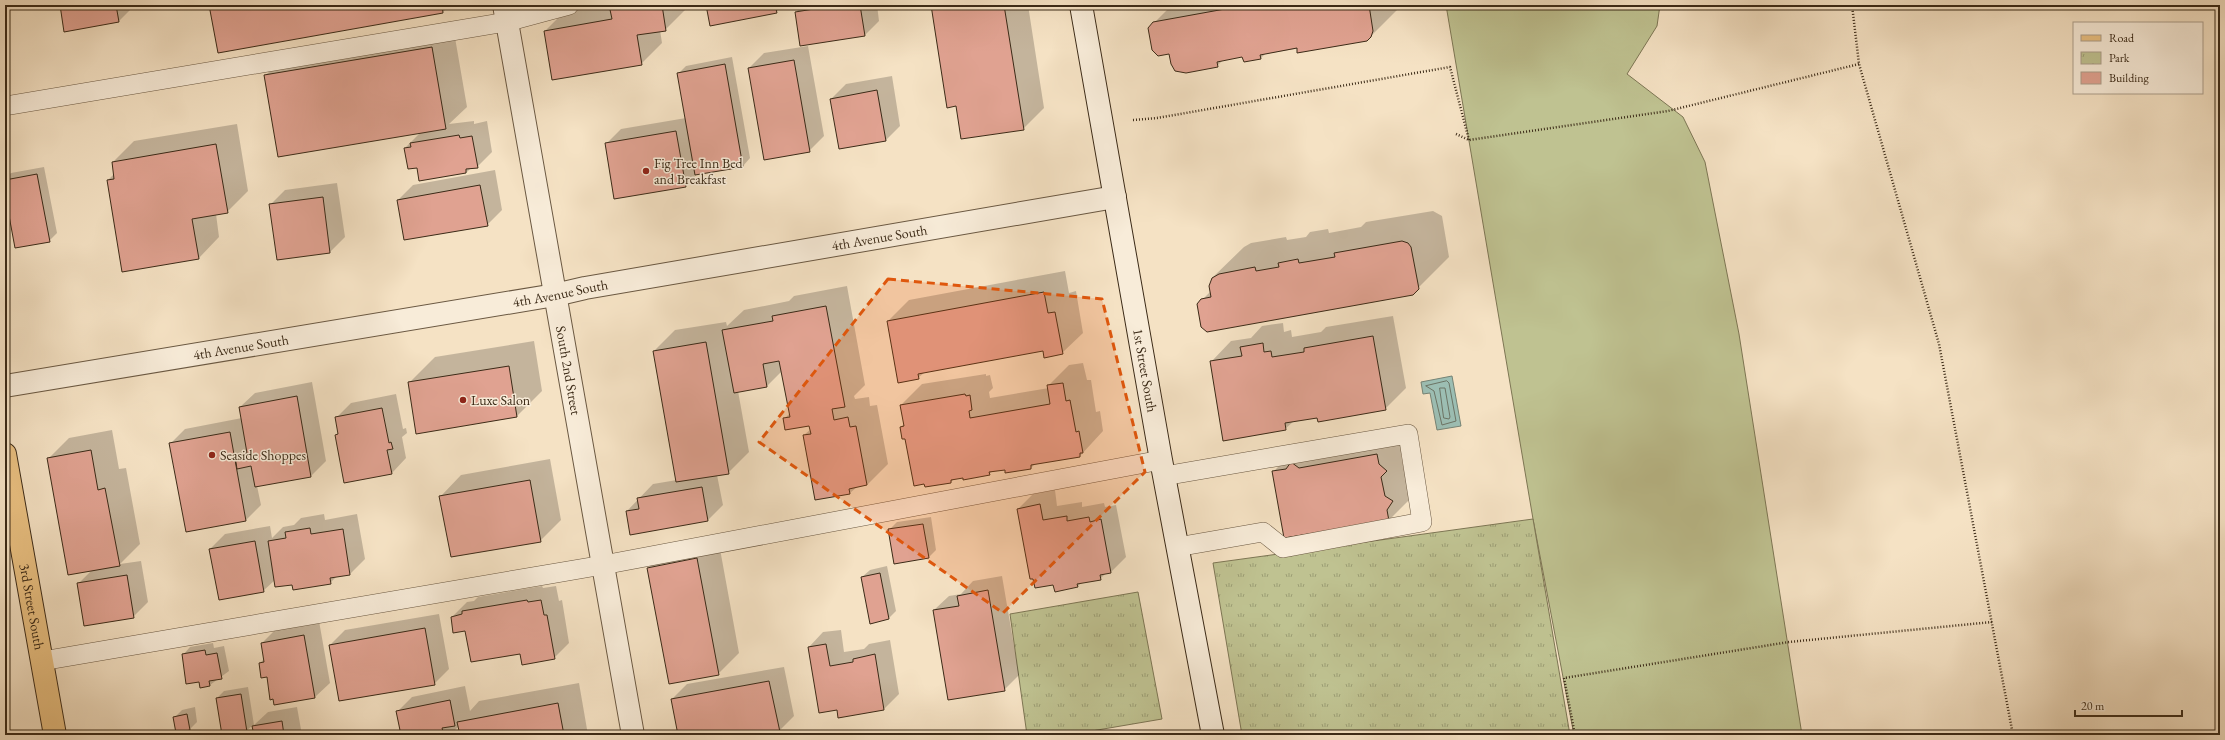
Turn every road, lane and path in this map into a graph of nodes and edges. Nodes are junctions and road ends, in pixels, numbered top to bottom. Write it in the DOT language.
graph roads {
  1 [pos="569,5"];
  2 [pos="1081,5"];
  3 [pos="1852,5"];
  4 [pos="505,13"];
  5 [pos="1859,64"];
  6 [pos="5,106"];
  7 [pos="1129,117"];
  8 [pos="1456,134"];
  9 [pos="1470,140"];
  10 [pos="1115,197"];
  11 [pos="555,295"];
  12 [pos="5,386"];
  13 [pos="5,454"];
  14 [pos="1163,468"];
  15 [pos="1177,546"];
  16 [pos="603,565"];
  17 [pos="1992,622"];
  18 [pos="42,661"];
  19 [pos="55,735"];
  20 [pos="633,735"];
  21 [pos="1213,735"];
  22 [pos="1574,735"];
  23 [pos="2013,735"];
  1 -- 4 [label="lane"];
  2 -- 10 [label="street, 1st Street South"];
  3 -- 5 [label="path"];
  4 -- 6 [label="lane"];
  4 -- 11 [label="street, South 2nd Street"];
  5 -- 9 [label="path"];
  5 -- 17 [label="path"];
  7 -- 9 [label="path"];
  8 -- 9 [label="path"];
  10 -- 11 [label="street, 4th Avenue South"];
  10 -- 14 [label="street, 1st Street South"];
  11 -- 12 [label="street, 4th Avenue South"];
  11 -- 16 [label="street, South 2nd Street"];
  13 -- 18 [label="main road, 3rd Street South"];
  14 -- 15 [label="street, 1st Street South"];
  14 -- 15 [label="lane"];
  14 -- 16 [label="lane"];
  15 -- 21 [label="street, 1st Street South"];
  16 -- 18 [label="lane"];
  16 -- 20 [label="street, South 2nd Street"];
  17 -- 22 [label="path"];
  17 -- 23 [label="path"];
  18 -- 19 [label="main road, 3rd Street South"];
}
